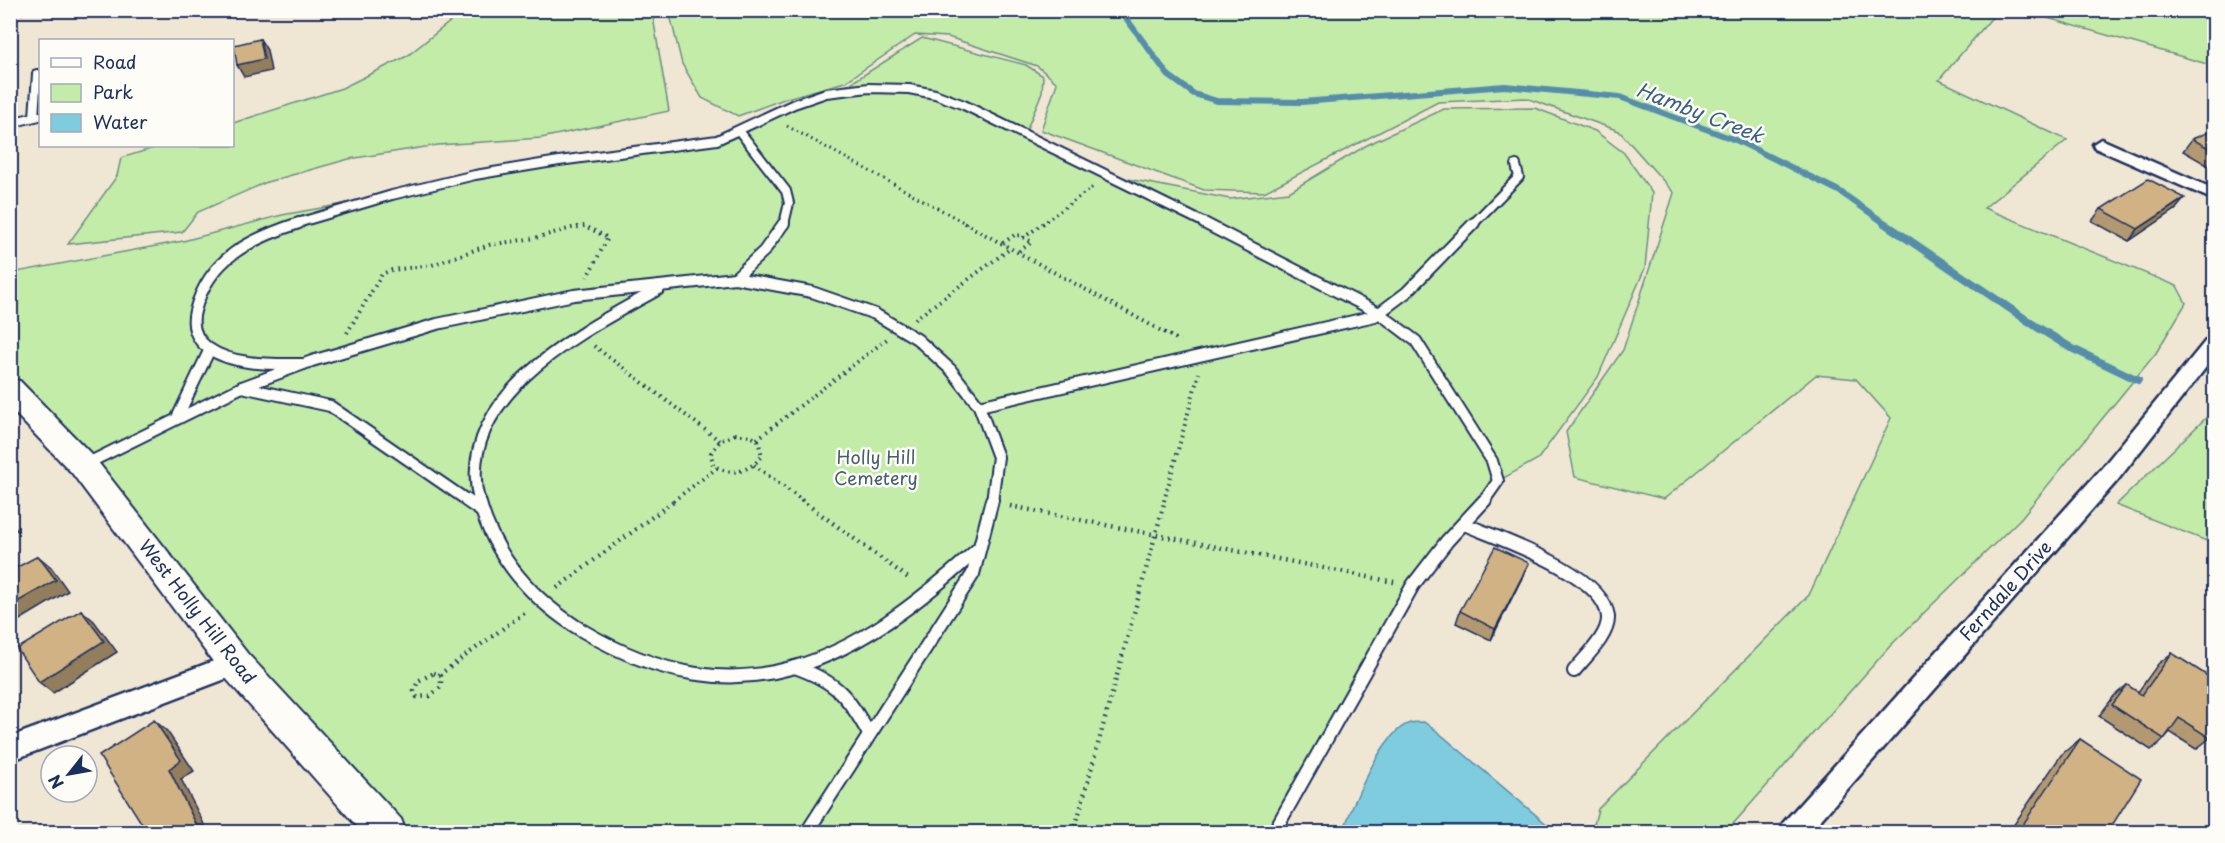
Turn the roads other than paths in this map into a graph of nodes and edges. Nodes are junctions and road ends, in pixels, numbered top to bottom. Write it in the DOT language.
graph roads {
  1 [pos="37,74"];
  2 [pos="37,117"];
  3 [pos="10,123"];
  4 [pos="740,132"];
  5 [pos="2101,144"];
  6 [pos="1516,165"];
  7 [pos="2214,195"];
  8 [pos="735,278"];
  9 [pos="663,287"];
  10 [pos="1379,313"];
  11 [pos="2214,344"];
  12 [pos="209,351"];
  13 [pos="303,364"];
  14 [pos="242,387"];
  15 [pos="16,402"];
  16 [pos="979,406"];
  17 [pos="177,418"];
  18 [pos="83,465"];
  19 [pos="482,511"];
  20 [pos="1464,524"];
  21 [pos="979,549"];
  22 [pos="236,664"];
  23 [pos="795,667"];
  24 [pos="1574,671"];
  25 [pos="869,734"];
  26 [pos="10,750"];
  27 [pos="387,832"];
  28 [pos="807,832"];
  29 [pos="1274,832"];
  30 [pos="1792,832"];
  1 -- 2 [label="lane"];
  2 -- 3 [label="lane"];
  4 -- 8 [label="lane"];
  4 -- 10 [label="lane"];
  4 -- 12 [label="lane"];
  5 -- 7 [label="street"];
  6 -- 10 [label="lane"];
  8 -- 9 [label="lane"];
  8 -- 16 [label="lane"];
  9 -- 13 [label="lane"];
  9 -- 19 [label="lane"];
  10 -- 16 [label="lane"];
  10 -- 20 [label="lane"];
  11 -- 30 [label="street, Ferndale Drive"];
  12 -- 13 [label="lane"];
  12 -- 17 [label="lane"];
  13 -- 14 [label="lane"];
  14 -- 17 [label="lane"];
  14 -- 19 [label="lane"];
  15 -- 18 [label="street, West Holly Hill Road"];
  16 -- 21 [label="lane"];
  17 -- 18 [label="lane"];
  18 -- 22 [label="street, West Holly Hill Road"];
  19 -- 23 [label="lane"];
  20 -- 24 [label="lane"];
  20 -- 29 [label="lane"];
  21 -- 23 [label="lane"];
  21 -- 25 [label="lane"];
  22 -- 26 [label="street"];
  22 -- 27 [label="street, West Holly Hill Road"];
  23 -- 25 [label="lane"];
  25 -- 28 [label="lane"];
}
